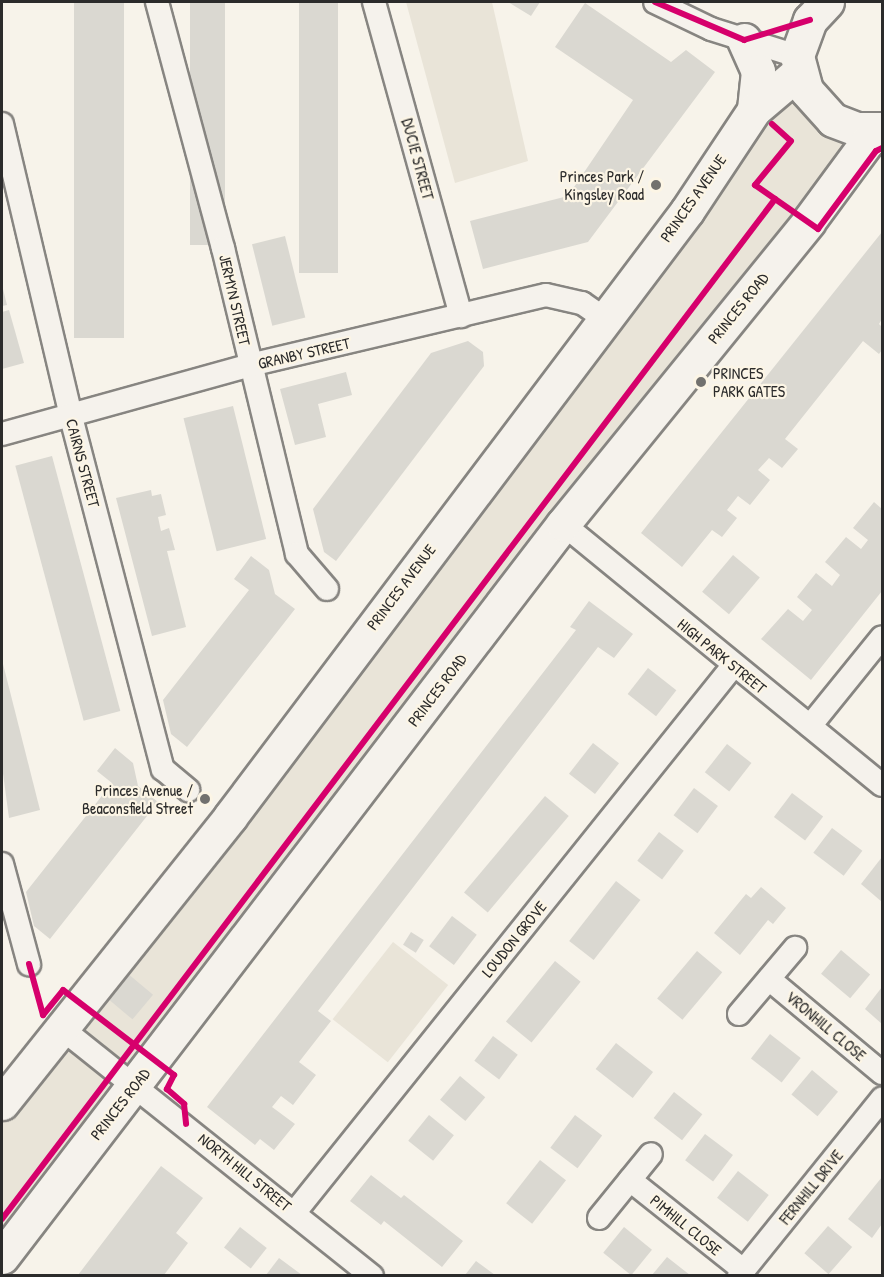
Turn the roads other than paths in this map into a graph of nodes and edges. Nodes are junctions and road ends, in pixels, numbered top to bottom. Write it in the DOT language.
graph roads {
  1 [pos="157,2"];
  2 [pos="374,2"];
  3 [pos="655,2"];
  4 [pos="827,2"];
  5 [pos="744,40"];
  6 [pos="798,63"];
  7 [pos="754,110"];
  8 [pos="2,124"];
  9 [pos="881,130"];
  10 [pos="461,316"];
  11 [pos="604,319"];
  12 [pos="250,365"];
  13 [pos="71,417"];
  14 [pos="2,434"];
  15 [pos="563,524"];
  16 [pos="327,589"];
  17 [pos="882,637"];
  18 [pos="733,666"];
  19 [pos="810,726"];
  20 [pos="882,785"];
  21 [pos="188,790"];
  22 [pos="2,864"];
  23 [pos="795,948"];
  24 [pos="29,964"];
  25 [pos="769,979"];
  26 [pos="739,1014"];
  27 [pos="60,1027"];
  28 [pos="882,1073"];
  29 [pos="134,1087"];
  30 [pos="882,1099"];
  31 [pos="2,1103"];
  32 [pos="651,1154"];
  33 [pos="630,1180"];
  34 [pos="295,1212"];
  35 [pos="599,1218"];
  36 [pos="2,1257"];
  37 [pos="741,1273"];
  38 [pos="372,1275"];
  1 -- 12 [label="street, JERMYN STREET"];
  2 -- 10 [label="street, DUCIE STREET"];
  3 -- 5 [label="street"];
  4 -- 6 [label="main road"];
  5 -- 6 [label="street"];
  5 -- 7 [label="main road"];
  6 -- 7 [label="main road, PRINCES AVENUE"];
  6 -- 9 [label="main road"];
  7 -- 11 [label="main road, PRINCES AVENUE"];
  8 -- 13 [label="street, CAIRNS STREET"];
  9 -- 15 [label="main road, PRINCES ROAD"];
  10 -- 11 [label="street, GRANBY STREET"];
  10 -- 12 [label="street, GRANBY STREET"];
  11 -- 27 [label="main road, PRINCES AVENUE"];
  12 -- 13 [label="street, GRANBY STREET"];
  12 -- 16 [label="street, JERMYN STREET"];
  13 -- 14 [label="street, GRANBY STREET"];
  13 -- 21 [label="street, CAIRNS STREET"];
  15 -- 18 [label="street, HIGH PARK STREET"];
  15 -- 29 [label="main road, PRINCES ROAD"];
  17 -- 19 [label="street"];
  18 -- 19 [label="street, HIGH PARK STREET"];
  18 -- 34 [label="street, LOUDON GROVE"];
  19 -- 20 [label="street, HIGH PARK STREET"];
  22 -- 24 [label="street"];
  23 -- 25 [label="street"];
  25 -- 26 [label="street"];
  25 -- 28 [label="street, VRONHILL CLOSE"];
  27 -- 29 [label="street, NORTH HILL STREET"];
  27 -- 31 [label="main road, PRINCES AVENUE"];
  29 -- 34 [label="street, NORTH HILL STREET"];
  29 -- 36 [label="main road, PRINCES ROAD"];
  30 -- 37 [label="street, FERNHILL DRIVE"];
  32 -- 33 [label="street"];
  33 -- 35 [label="street"];
  33 -- 37 [label="street, PIMHILL CLOSE"];
  34 -- 38 [label="street, NORTH HILL STREET"];
}
